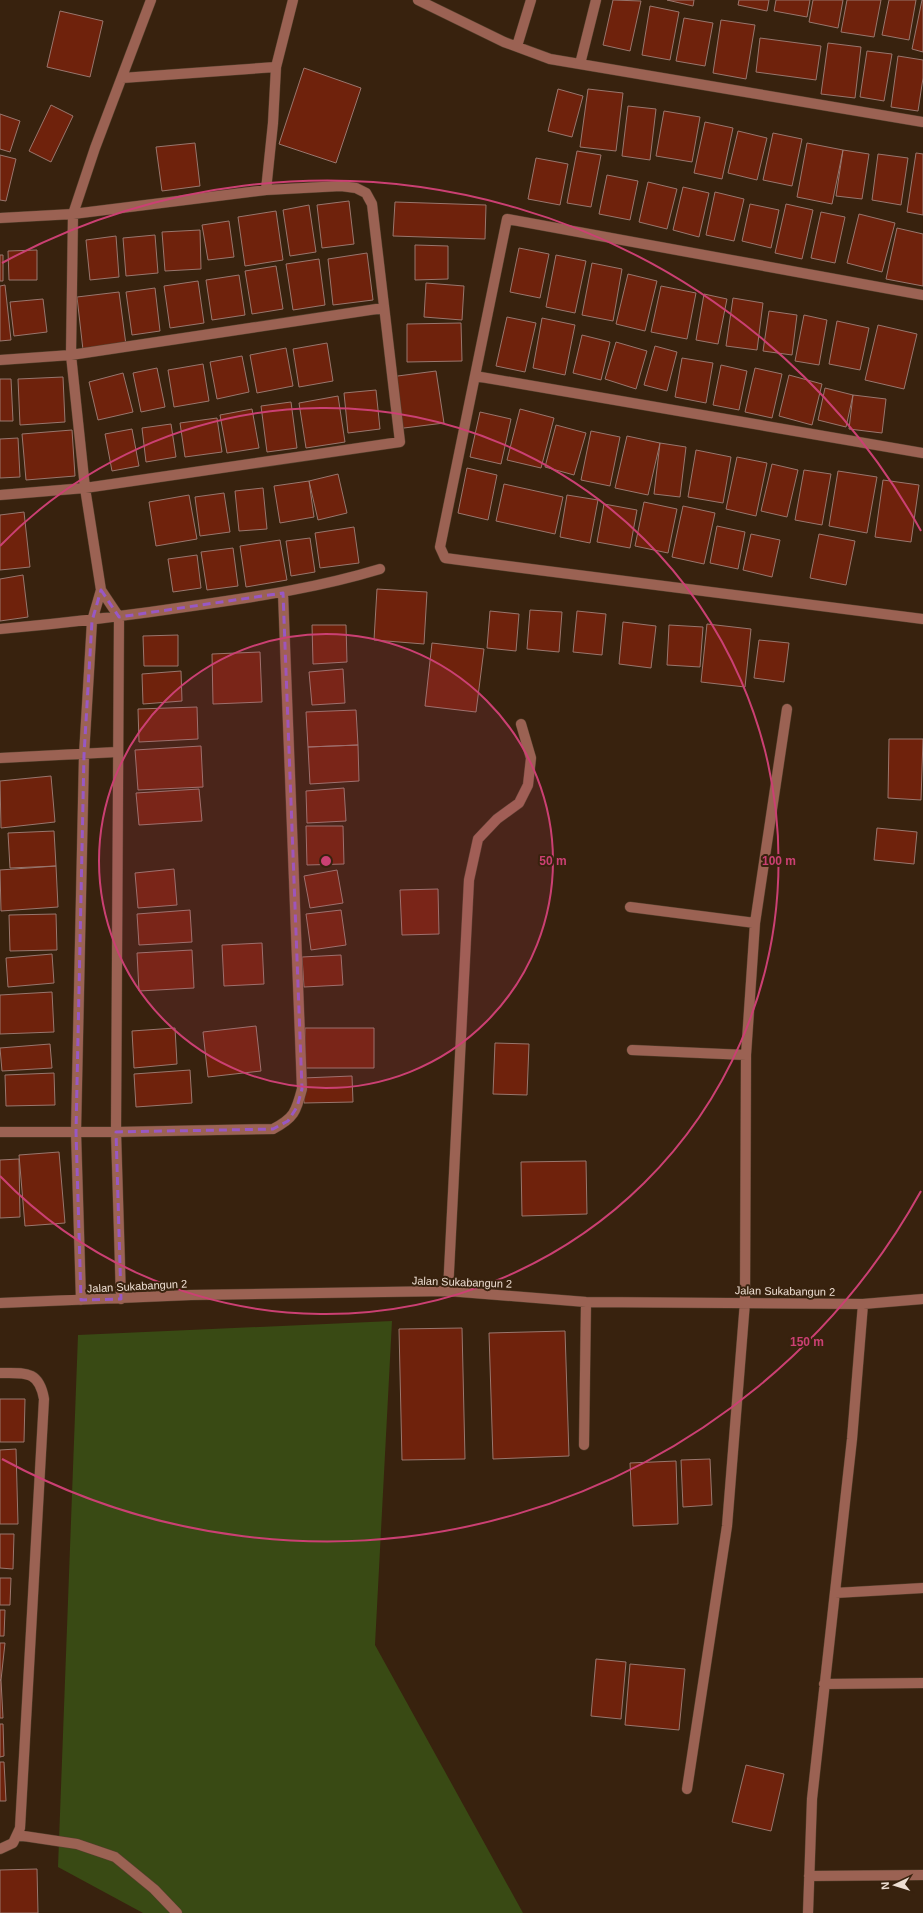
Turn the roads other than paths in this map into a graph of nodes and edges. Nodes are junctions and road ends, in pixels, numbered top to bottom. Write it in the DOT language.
graph roads {
  1 [pos="151,0"];
  2 [pos="293,0"];
  3 [pos="418,0"];
  4 [pos="531,0"];
  5 [pos="596,0"];
  6 [pos="517,46"];
  7 [pos="580,64"];
  8 [pos="276,67"];
  9 [pos="122,78"];
  10 [pos="923,122"];
  11 [pos="266,190"];
  12 [pos="73,214"];
  13 [pos="0,218"];
  14 [pos="923,295"];
  15 [pos="383,308"];
  16 [pos="71,355"];
  17 [pos="0,360"];
  18 [pos="475,376"];
  19 [pos="923,454"];
  20 [pos="85,488"];
  21 [pos="0,495"];
  22 [pos="380,569"];
  23 [pos="101,590"];
  24 [pos="283,593"];
  25 [pos="119,617"];
  26 [pos="923,619"];
  27 [pos="92,621"];
  28 [pos="0,629"];
  29 [pos="787,709"];
  30 [pos="521,724"];
  31 [pos="117,752"];
  32 [pos="84,754"];
  33 [pos="0,758"];
  34 [pos="630,907"];
  35 [pos="754,923"];
  36 [pos="632,1050"];
  37 [pos="746,1055"];
  38 [pos="0,1132"];
  39 [pos="76,1132"];
  40 [pos="116,1132"];
  41 [pos="448,1291"];
  42 [pos="121,1299"];
  43 [pos="923,1299"];
  44 [pos="81,1300"];
  45 [pos="586,1302"];
  46 [pos="745,1302"];
  47 [pos="0,1303"];
  48 [pos="863,1304"];
  49 [pos="0,1373"];
  50 [pos="584,1445"];
  51 [pos="923,1588"];
  52 [pos="835,1593"];
  53 [pos="923,1683"];
  54 [pos="824,1684"];
  55 [pos="687,1789"];
  56 [pos="17,1835"];
  57 [pos="0,1849"];
  58 [pos="923,1875"];
  59 [pos="809,1876"];
  60 [pos="177,1913"];
  61 [pos="808,1913"];
  1 -- 9 [label="street"];
  2 -- 8 [label="street"];
  3 -- 6 [label="street"];
  4 -- 6 [label="street"];
  5 -- 7 [label="street"];
  6 -- 7 [label="street"];
  7 -- 10 [label="street"];
  8 -- 9 [label="street"];
  8 -- 11 [label="street"];
  9 -- 12 [label="street"];
  11 -- 12 [label="street"];
  11 -- 15 [label="street"];
  12 -- 13 [label="street"];
  12 -- 16 [label="street"];
  14 -- 18 [label="street"];
  15 -- 16 [label="street"];
  15 -- 20 [label="street"];
  16 -- 17 [label="street"];
  16 -- 20 [label="street"];
  18 -- 19 [label="street"];
  18 -- 26 [label="street"];
  20 -- 21 [label="street"];
  20 -- 23 [label="street"];
  22 -- 24 [label="street"];
  23 -- 25 [label="street"];
  23 -- 27 [label="street"];
  24 -- 25 [label="street"];
  24 -- 40 [label="street"];
  25 -- 27 [label="street"];
  25 -- 31 [label="street"];
  27 -- 28 [label="street"];
  27 -- 32 [label="street"];
  29 -- 35 [label="street"];
  30 -- 41 [label="street"];
  31 -- 32 [label="street"];
  31 -- 40 [label="street"];
  32 -- 33 [label="street"];
  32 -- 39 [label="street"];
  34 -- 35 [label="street"];
  35 -- 37 [label="street"];
  36 -- 37 [label="street"];
  37 -- 46 [label="street"];
  38 -- 39 [label="street"];
  39 -- 40 [label="street"];
  39 -- 44 [label="street"];
  40 -- 42 [label="street"];
  41 -- 42 [label="street, Jalan Sukabangun 2"];
  41 -- 45 [label="street, Jalan Sukabangun 2"];
  42 -- 44 [label="street, Jalan Sukabangun 2"];
  43 -- 48 [label="street, Jalan Sukabangun 2"];
  44 -- 47 [label="street, Jalan Sukabangun 2"];
  45 -- 46 [label="street, Jalan Sukabangun 2"];
  45 -- 50 [label="street"];
  46 -- 48 [label="street, Jalan Sukabangun 2"];
  46 -- 55 [label="street"];
  48 -- 52 [label="street"];
  49 -- 56 [label="street"];
  51 -- 52 [label="street"];
  52 -- 54 [label="street"];
  53 -- 54 [label="street"];
  54 -- 59 [label="street"];
  56 -- 57 [label="street"];
  56 -- 60 [label="street"];
  58 -- 59 [label="street"];
  59 -- 61 [label="street"];
}
